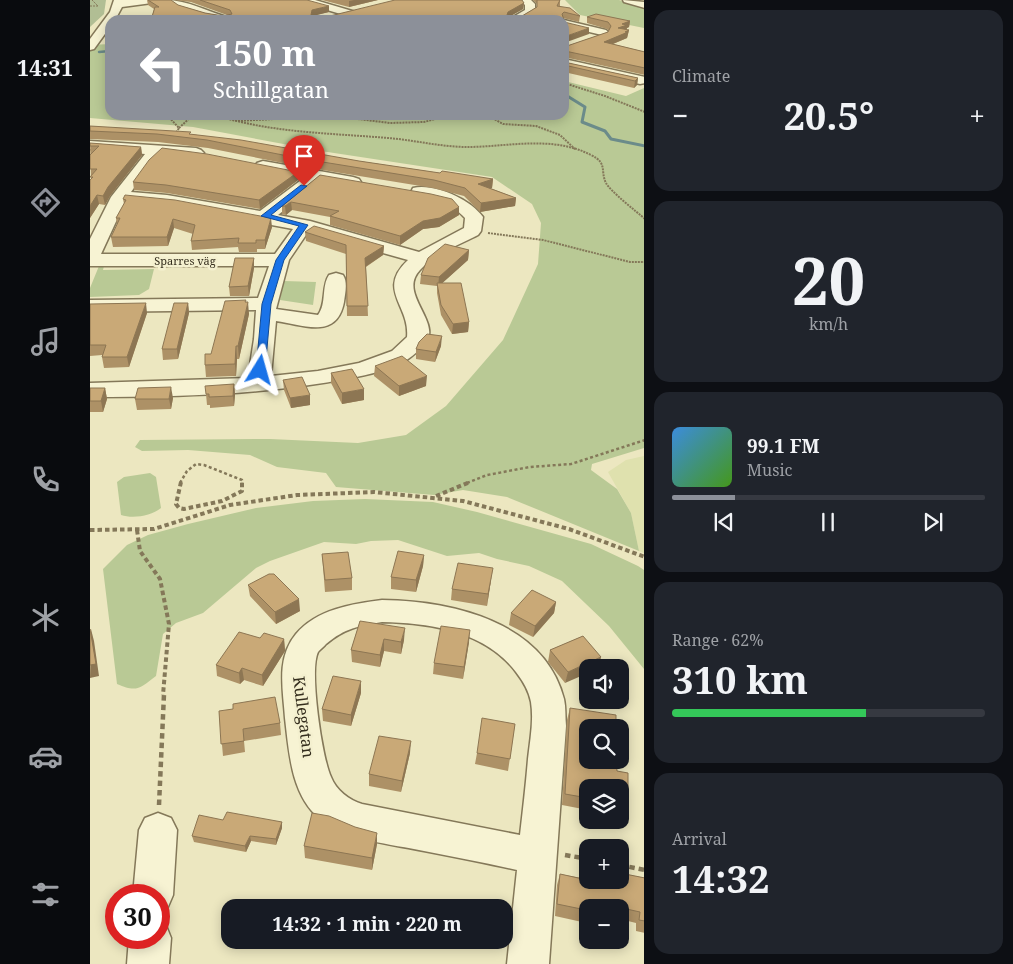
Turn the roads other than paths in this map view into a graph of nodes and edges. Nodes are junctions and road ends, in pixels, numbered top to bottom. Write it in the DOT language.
graph roads {
  1 [pos="152,0"];
  2 [pos="171,0"];
  3 [pos="304,0"];
  4 [pos="525,0"];
  5 [pos="628,0"];
  6 [pos="119,2"];
  7 [pos="644,5"];
  8 [pos="366,8"];
  9 [pos="349,12"];
  10 [pos="111,15"];
  11 [pos="209,15"];
  12 [pos="337,15"];
  13 [pos="358,15"];
  14 [pos="525,15"];
  15 [pos="569,24"];
  16 [pos="105,25"];
  17 [pos="90,30"];
  18 [pos="102,30"];
  19 [pos="586,41"];
  20 [pos="90,46"];
  21 [pos="569,64"];
  22 [pos="640,80"];
  23 [pos="90,145"];
  24 [pos="158,149"];
  25 [pos="217,156"];
  26 [pos="244,162"];
  27 [pos="317,176"];
  28 [pos="375,186"];
  29 [pos="404,190"];
  30 [pos="119,197"];
  31 [pos="265,216"];
  32 [pos="304,225"];
  33 [pos="421,258"];
  34 [pos="90,259"];
  35 [pos="280,260"];
  36 [pos="336,280"];
  37 [pos="90,306"];
  38 [pos="266,308"];
  39 [pos="258,385"];
  40 [pos="90,390"];
  41 [pos="158,830"];
  42 [pos="538,856"];
  43 [pos="154,884"];
  44 [pos="149,949"];
  45 [pos="148,964"];
  46 [pos="528,964"];
  1 -- 6 [label="street"];
  2 -- 11 [label="street"];
  3 -- 9 [label="street"];
  4 -- 14 [label="street"];
  5 -- 7 [label="street"];
  6 -- 10 [label="street"];
  8 -- 9 [label="street"];
  9 -- 12 [label="street"];
  9 -- 13 [label="street"];
  15 -- 19 [label="street"];
  16 -- 18 [label="street"];
  17 -- 18 [label="street"];
  18 -- 20 [label="street"];
  21 -- 22 [label="street"];
  23 -- 24 [label="street"];
  24 -- 25 [label="street"];
  24 -- 30 [label="street"];
  26 -- 27 [label="street"];
  27 -- 28 [label="street"];
  27 -- 31 [label="street"];
  29 -- 33 [label="street"];
  30 -- 31 [label="street"];
  30 -- 34 [label="street"];
  31 -- 32 [label="street"];
  32 -- 33 [label="street"];
  32 -- 35 [label="street"];
  33 -- 39 [label="street"];
  34 -- 35 [label="street, Sparres väg"];
  35 -- 38 [label="street"];
  36 -- 38 [label="street"];
  37 -- 38 [label="street"];
  38 -- 39 [label="street"];
  39 -- 40 [label="street"];
  41 -- 43 [label="street"];
  42 -- 42 [label="street, Kullegatan"];
  42 -- 46 [label="street, Kullegatan"];
  44 -- 45 [label="street"];
}
